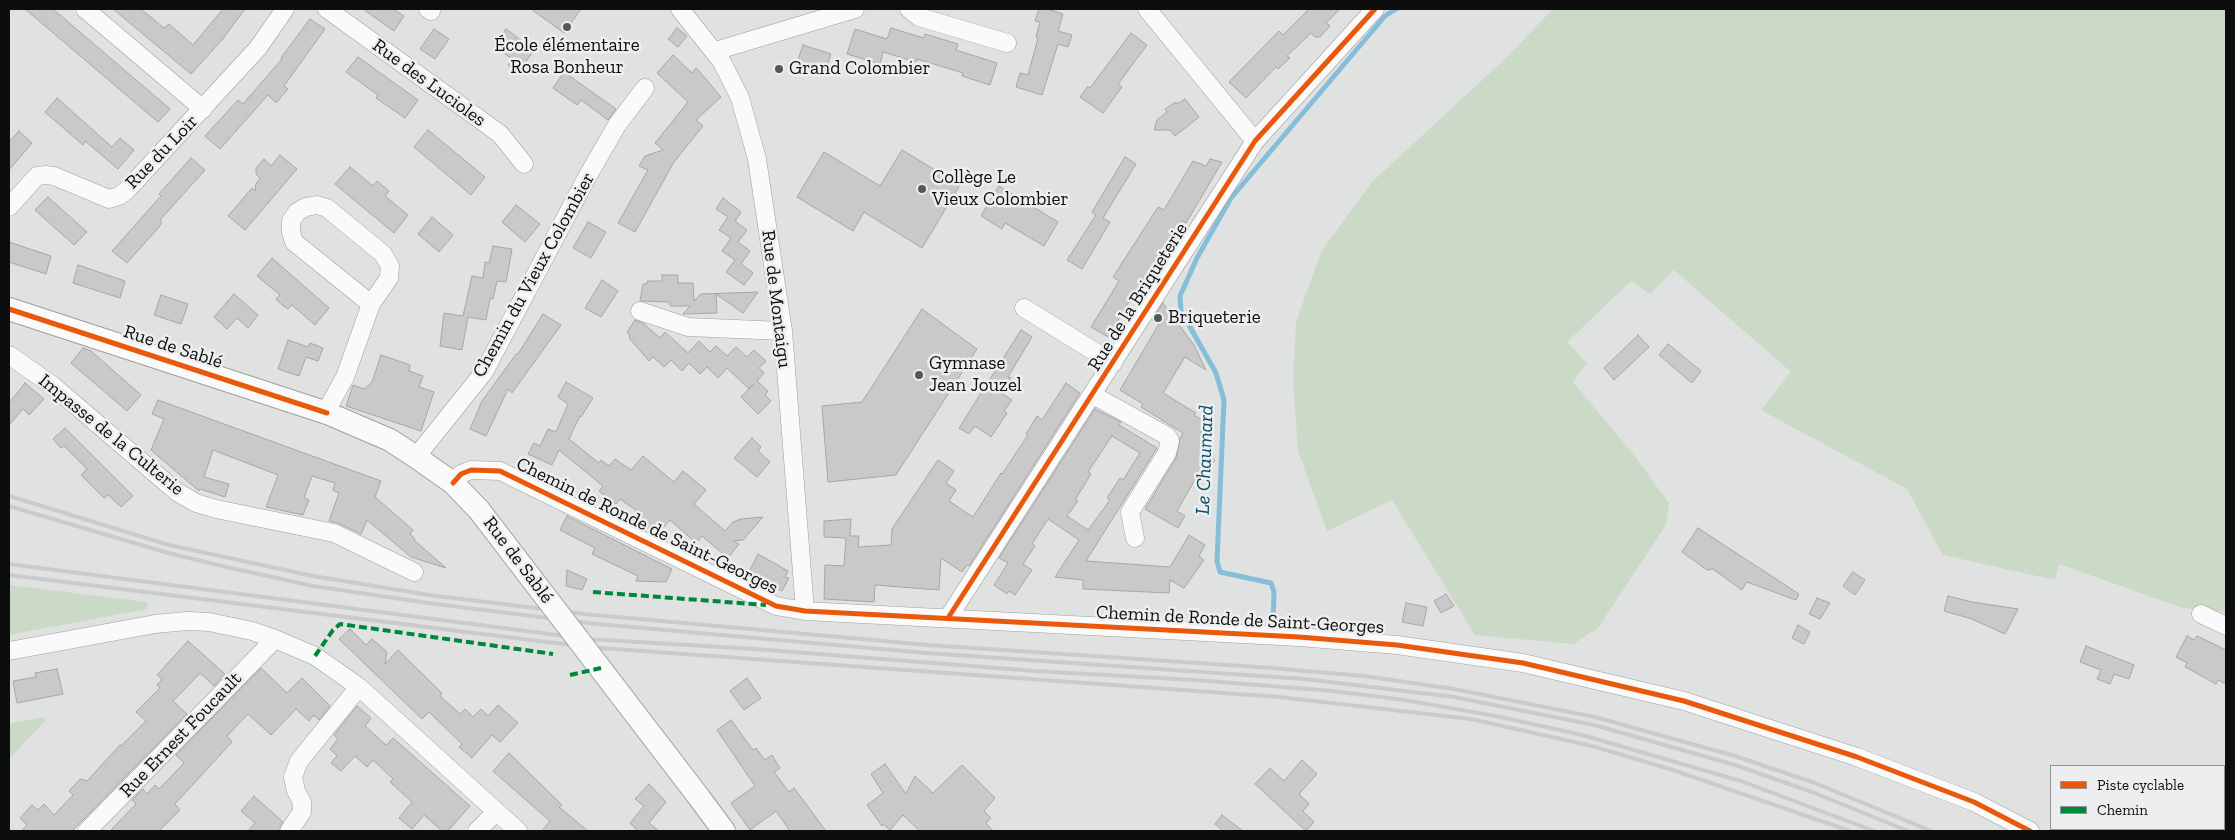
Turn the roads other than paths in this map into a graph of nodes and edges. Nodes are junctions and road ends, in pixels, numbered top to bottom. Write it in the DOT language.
graph roads {
  1 [pos="85,9"];
  2 [pos="285,9"];
  3 [pos="327,9"];
  4 [pos="680,9"];
  5 [pos="855,9"];
  6 [pos="909,9"];
  7 [pos="1146,9"];
  8 [pos="1375,9"];
  9 [pos="1007,43"];
  10 [pos="715,51"];
  11 [pos="645,88"];
  12 [pos="203,108"];
  13 [pos="1255,141"];
  14 [pos="524,164"];
  15 [pos="9,207"];
  16 [pos="371,304"];
  17 [pos="1024,308"];
  18 [pos="640,310"];
  19 [pos="10,312"];
  20 [pos="783,331"];
  21 [pos="9,355"];
  22 [pos="1113,363"];
  23 [pos="1093,395"];
  24 [pos="327,413"];
  25 [pos="416,457"];
  26 [pos="454,483"];
  27 [pos="1135,538"];
  28 [pos="414,572"];
  29 [pos="805,611"];
  30 [pos="2201,614"];
  31 [pos="948,618"];
  32 [pos="2226,626"];
  33 [pos="275,639"];
  34 [pos="9,651"];
  35 [pos="359,687"];
  36 [pos="496,812"];
  37 [pos="87,831"];
  38 [pos="289,831"];
  39 [pos="477,831"];
  40 [pos="518,831"];
  41 [pos="724,831"];
  42 [pos="2030,831"];
  1 -- 12 [label="street"];
  2 -- 12 [label="street, Rue du Loir"];
  3 -- 14 [label="street, Rue des Lucioles"];
  4 -- 10 [label="street, Rue de Montaigu"];
  5 -- 10 [label="street"];
  6 -- 9 [label="street"];
  7 -- 13 [label="street"];
  8 -- 13 [label="street, Rue de la Briqueterie"];
  10 -- 20 [label="street, Rue de Montaigu"];
  11 -- 25 [label="street, Chemin du Vieux Colombier"];
  12 -- 15 [label="street, Rue du Loir"];
  13 -- 22 [label="street, Rue de la Briqueterie"];
  16 -- 16 [label="street"];
  16 -- 24 [label="street"];
  17 -- 22 [label="street"];
  18 -- 20 [label="street"];
  19 -- 24 [label="main road, Rue de Sablé"];
  20 -- 29 [label="street, Rue de Montaigu"];
  21 -- 28 [label="street, Impasse de la Culterie"];
  22 -- 23 [label="street, Rue de la Briqueterie"];
  23 -- 27 [label="street"];
  23 -- 31 [label="street, Rue de la Briqueterie"];
  24 -- 25 [label="main road, Rue de Sablé"];
  25 -- 26 [label="main road, Rue de Sablé"];
  26 -- 29 [label="street, Chemin de Ronde de Saint-Georges"];
  26 -- 41 [label="main road, Rue de Sablé, bridge"];
  29 -- 31 [label="street, Chemin de Ronde de Saint-Georges"];
  30 -- 32 [label="street"];
  31 -- 42 [label="street, Chemin de Ronde de Saint-Georges"];
  33 -- 34 [label="street"];
  33 -- 35 [label="street"];
  33 -- 37 [label="street, Rue Ernest Foucault"];
  35 -- 36 [label="street"];
  35 -- 38 [label="street"];
  36 -- 39 [label="street"];
  36 -- 40 [label="street"];
}
